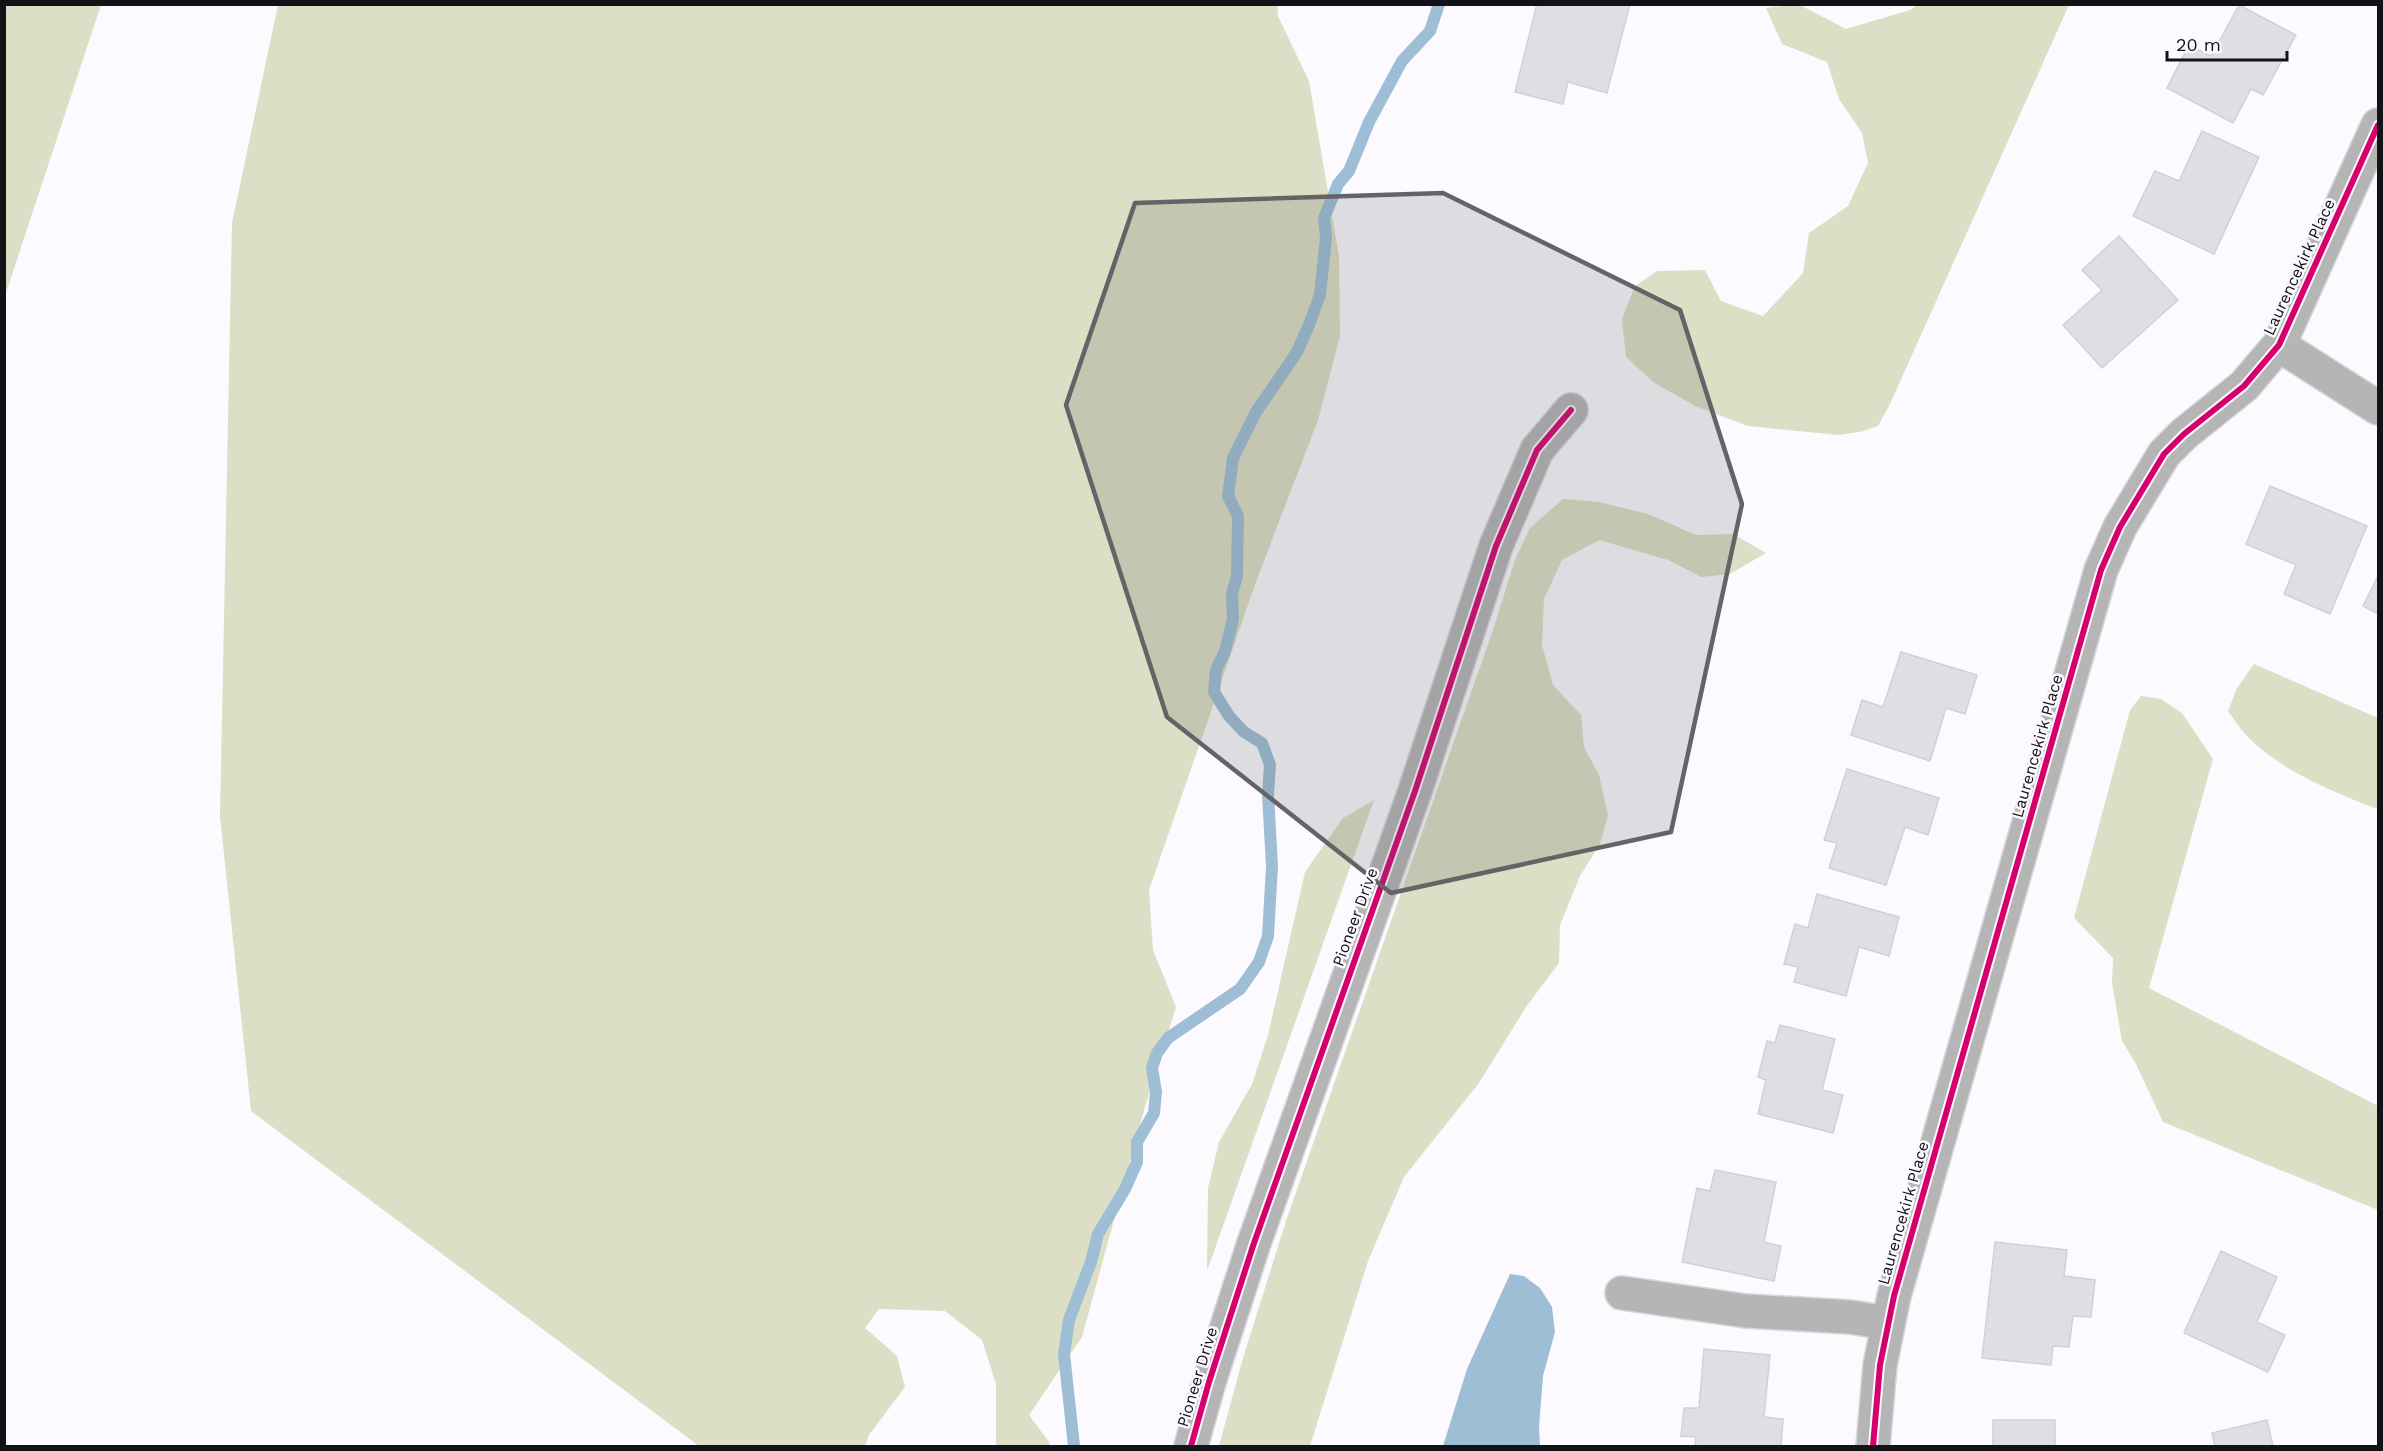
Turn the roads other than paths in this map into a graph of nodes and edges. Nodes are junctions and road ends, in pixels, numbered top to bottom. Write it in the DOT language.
graph roads {
  1 [pos="2379,124"];
  2 [pos="2279,345"];
  3 [pos="2379,408"];
  4 [pos="1571,410"];
  5 [pos="1622,1293"];
  6 [pos="1888,1323"];
  7 [pos="1191,1446"];
  8 [pos="1873,1446"];
  1 -- 2 [label="street, Laurencekirk Place"];
  2 -- 3 [label="street"];
  2 -- 6 [label="street, Laurencekirk Place"];
  4 -- 7 [label="street, Pioneer Drive"];
  5 -- 6 [label="street"];
  6 -- 8 [label="street, Laurencekirk Place"];
}
